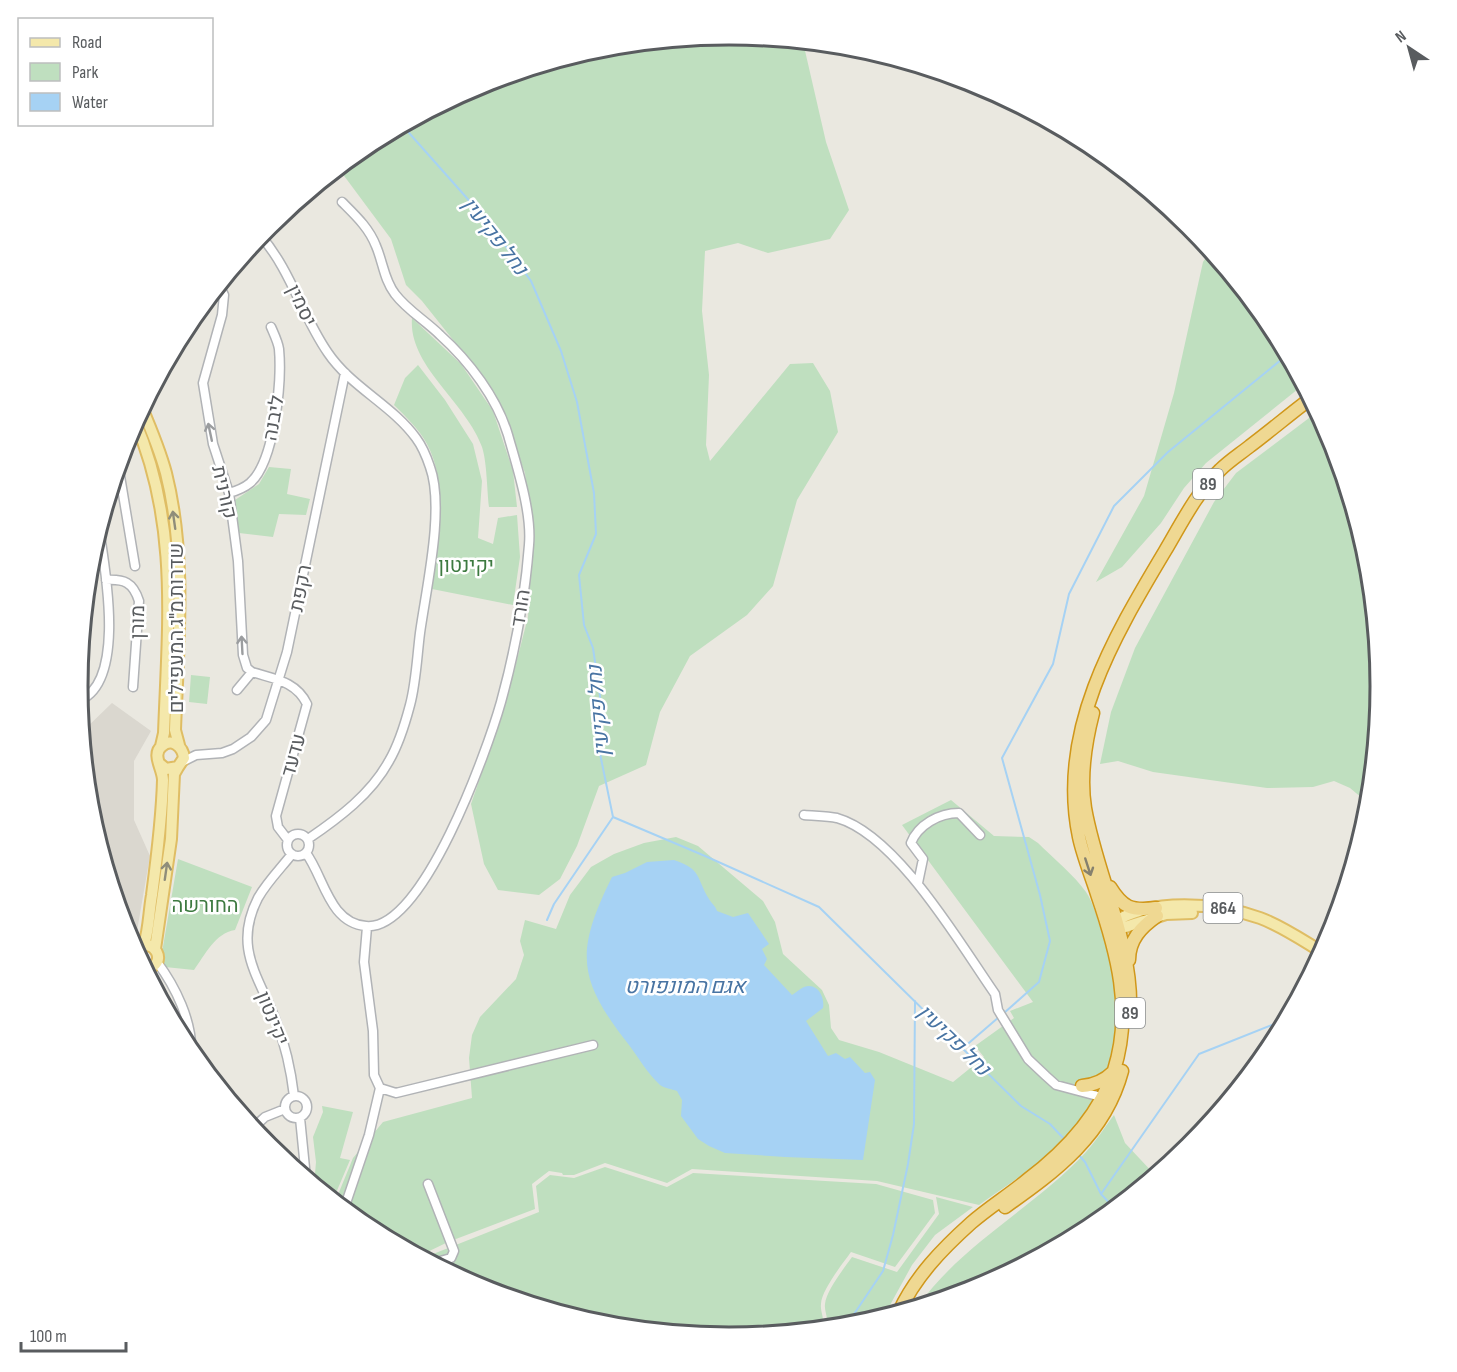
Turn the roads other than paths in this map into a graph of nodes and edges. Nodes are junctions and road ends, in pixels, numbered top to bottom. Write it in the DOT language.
graph roads {
  1 [pos="342,202"];
  2 [pos="265,243"];
  3 [pos="223,293"];
  4 [pos="271,327"];
  5 [pos="345,373"];
  6 [pos="1304,404"];
  7 [pos="146,419"];
  8 [pos="140,433"];
  9 [pos="121,483"];
  10 [pos="229,493"];
  11 [pos="102,551"];
  12 [pos="135,566"];
  13 [pos="106,580"];
  14 [pos="1137,598"];
  15 [pos="252,672"];
  16 [pos="278,681"];
  17 [pos="133,687"];
  18 [pos="237,690"];
  19 [pos="88,695"];
  20 [pos="161,746"];
  21 [pos="181,747"];
  22 [pos="196,755"];
  23 [pos="160,764"];
  24 [pos="180,765"];
  25 [pos="804,815"];
  26 [pos="980,836"];
  27 [pos="308,839"];
  28 [pos="288,840"];
  29 [pos="306,853"];
  30 [pos="292,854"];
  31 [pos="1103,875"];
  32 [pos="918,883"];
  33 [pos="1156,912"];
  34 [pos="1114,925"];
  35 [pos="367,927"];
  36 [pos="140,940"];
  37 [pos="1314,947"];
  38 [pos="144,948"];
  39 [pos="155,949"];
  40 [pos="1311,952"];
  41 [pos="152,966"];
  42 [pos="154,970"];
  43 [pos="1129,973"];
  44 [pos="189,1031"];
  45 [pos="593,1044"];
  46 [pos="1114,1071"];
  47 [pos="380,1088"];
  48 [pos="1084,1090"];
  49 [pos="1107,1095"];
  50 [pos="294,1096"];
  51 [pos="285,1109"];
  52 [pos="1094,1112"];
  53 [pos="300,1118"];
  54 [pos="260,1122"];
  55 [pos="305,1167"];
  56 [pos="428,1184"];
  57 [pos="347,1201"];
  58 [pos="945,1249"];
  59 [pos="443,1260"];
  60 [pos="905,1302"];
  1 -- 35 [label="street, הורד"];
  2 -- 5 [label="street, יסמין"];
  10 -- 3 [label="street, קורנית, one-way"];
  4 -- 10 [label="street, ליבנה"];
  5 -- 16 [label="street, רקפת"];
  5 -- 27 [label="street"];
  6 -- 14 [label="highway, 89"];
  21 -- 7 [label="main road, שדרות מ\"ג המעפילים, one-way"];
  8 -- 20 [label="main road, שדרות מ\"ג המעפילים"];
  9 -- 12 [label="street"];
  15 -- 10 [label="street, קורנית, one-way"];
  11 -- 13 [label="street"];
  13 -- 17 [label="street, מורן"];
  13 -- 19 [label="street"];
  14 -- 31 [label="highway, 89"];
  14 -- 34 [label="highway, 89, one-way"];
  15 -- 16 [label="street"];
  15 -- 18 [label="street"];
  16 -- 22 [label="street, רקפת"];
  16 -- 28 [label="street, עדעד"];
  20 -- 21 [label="main road"];
  20 -- 23 [label="main road"];
  21 -- 22 [label="street"];
  21 -- 24 [label="main road"];
  22 -- 24 [label="street, רקפת"];
  23 -- 24 [label="main road"];
  23 -- 36 [label="main road"];
  39 -- 24 [label="main road, one-way"];
  25 -- 32 [label="street"];
  26 -- 32 [label="street"];
  27 -- 28 [label="street"];
  27 -- 29 [label="street"];
  28 -- 30 [label="street"];
  29 -- 30 [label="street"];
  29 -- 35 [label="street"];
  30 -- 50 [label="street, יקינטון"];
  31 -- 33 [label="highway"];
  31 -- 34 [label="highway, 89"];
  32 -- 48 [label="street"];
  33 -- 34 [label="main road, 864"];
  33 -- 37 [label="main road, 864"];
  33 -- 40 [label="main road, 864"];
  33 -- 43 [label="highway"];
  34 -- 43 [label="highway, 89"];
  34 -- 46 [label="highway, 89"];
  35 -- 47 [label="street"];
  38 -- 39 [label="main road"];
  39 -- 41 [label="main road"];
  42 -- 44 [label="street"];
  43 -- 49 [label="highway, 89"];
  45 -- 47 [label="street"];
  46 -- 48 [label="highway"];
  46 -- 49 [label="highway, 89"];
  47 -- 57 [label="street"];
  48 -- 49 [label="street"];
  48 -- 52 [label="highway"];
  49 -- 52 [label="highway, 89"];
  49 -- 58 [label="highway, 89"];
  50 -- 51 [label="street"];
  50 -- 53 [label="street"];
  51 -- 53 [label="street"];
  51 -- 54 [label="street"];
  52 -- 58 [label="highway, 89"];
  53 -- 55 [label="street"];
  56 -- 59 [label="street"];
  58 -- 60 [label="highway, 89"];
}
